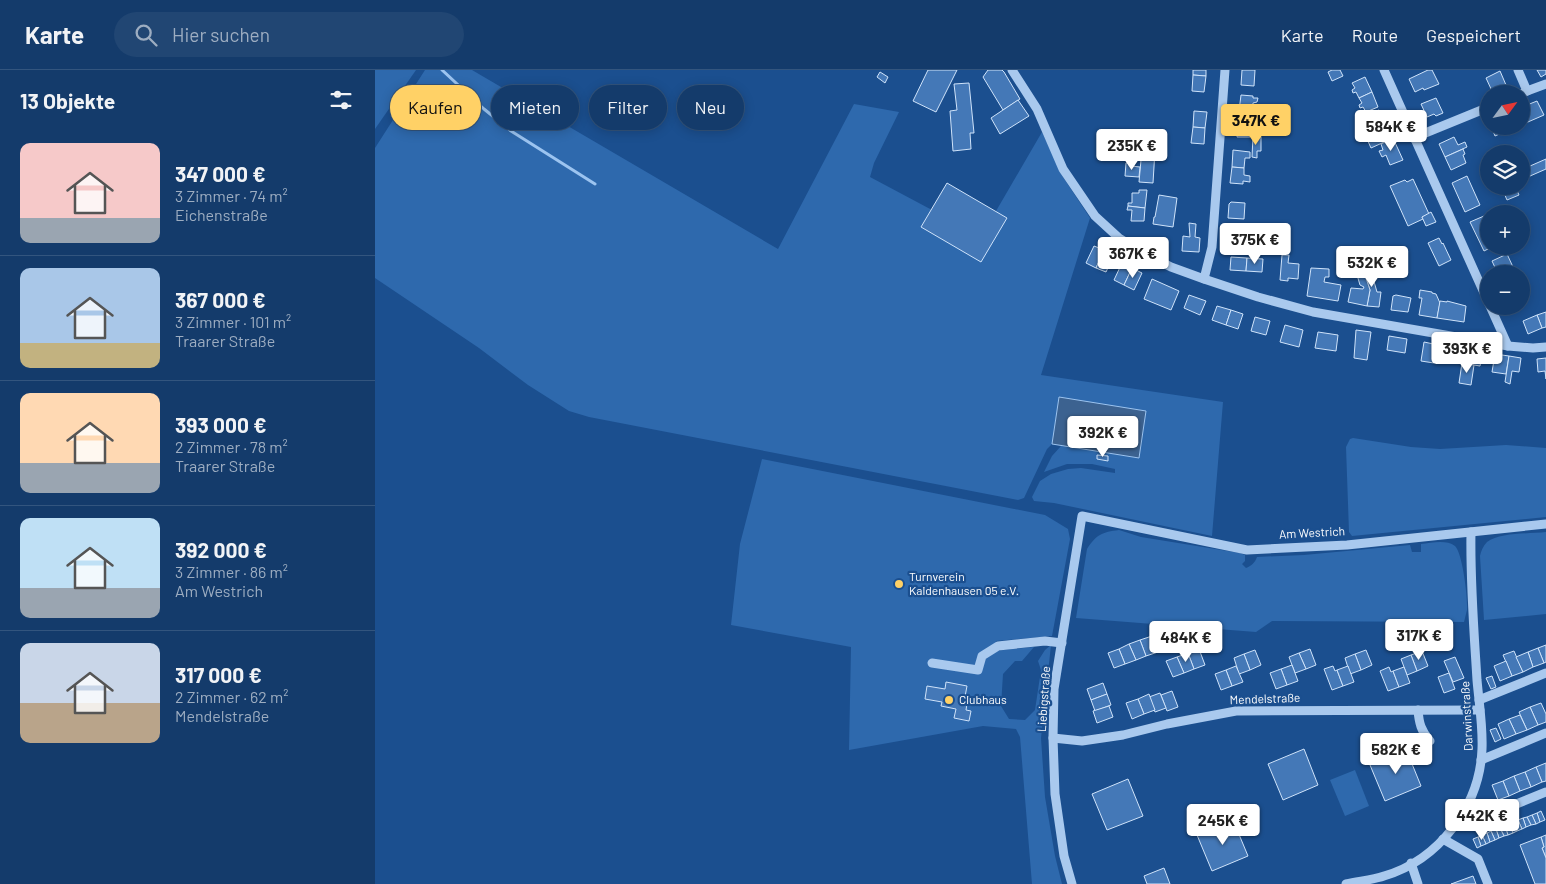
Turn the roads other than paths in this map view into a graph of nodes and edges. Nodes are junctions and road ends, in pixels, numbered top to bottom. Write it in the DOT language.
graph roads {
  1 [pos="1012,70"];
  2 [pos="1225,70"];
  3 [pos="1383,70"];
  4 [pos="1518,70"];
  5 [pos="1546,84"];
  6 [pos="1522,85"];
  7 [pos="1530,91"];
  8 [pos="1480,111"];
  9 [pos="1413,138"];
  10 [pos="1204,279"];
  11 [pos="1480,285"];
  12 [pos="1493,315"];
  13 [pos="1507,346"];
  14 [pos="1546,347"];
  15 [pos="1082,516"];
  16 [pos="1546,524"];
  17 [pos="1471,532"];
  18 [pos="1062,643"];
  19 [pos="932,663"];
  20 [pos="1546,673"];
  21 [pos="1479,700"];
  22 [pos="1418,710"];
  23 [pos="1480,710"];
  24 [pos="1546,732"];
  25 [pos="1053,738"];
  26 [pos="1430,741"];
  27 [pos="1481,760"];
  28 [pos="1546,792"];
  29 [pos="1464,812"];
  30 [pos="1443,840"];
  31 [pos="1411,864"];
  32 [pos="1378,881"];
  33 [pos="1072,884"];
  34 [pos="1346,884"];
  35 [pos="1418,884"];
  36 [pos="1488,884"];
  1 -- 10 [label="street"];
  2 -- 10 [label="street"];
  3 -- 9 [label="street"];
  4 -- 6 [label="street"];
  5 -- 7 [label="street"];
  8 -- 9 [label="street"];
  9 -- 11 [label="street"];
  10 -- 13 [label="street"];
  12 -- 13 [label="street"];
  13 -- 14 [label="street"];
  15 -- 17 [label="street, Am Westrich"];
  15 -- 18 [label="street, Liebigstraße"];
  16 -- 17 [label="street, Am Westrich"];
  17 -- 21 [label="street, Darwinstraße"];
  18 -- 19 [label="street"];
  18 -- 25 [label="street, Liebigstraße"];
  20 -- 21 [label="street"];
  21 -- 23 [label="street, Darwinstraße"];
  22 -- 23 [label="street, Mendelstraße"];
  22 -- 25 [label="street, Mendelstraße"];
  22 -- 26 [label="street"];
  23 -- 27 [label="street, Darwinstraße"];
  24 -- 27 [label="street"];
  25 -- 33 [label="street, Liebigstraße"];
  27 -- 29 [label="street, Darwinstraße"];
  28 -- 29 [label="street"];
  29 -- 30 [label="street, Darwinstraße"];
  30 -- 31 [label="street, Darwinstraße"];
  30 -- 36 [label="street"];
  31 -- 32 [label="street, Darwinstraße"];
  31 -- 35 [label="street"];
  32 -- 34 [label="street, Darwinstraße"];
}
